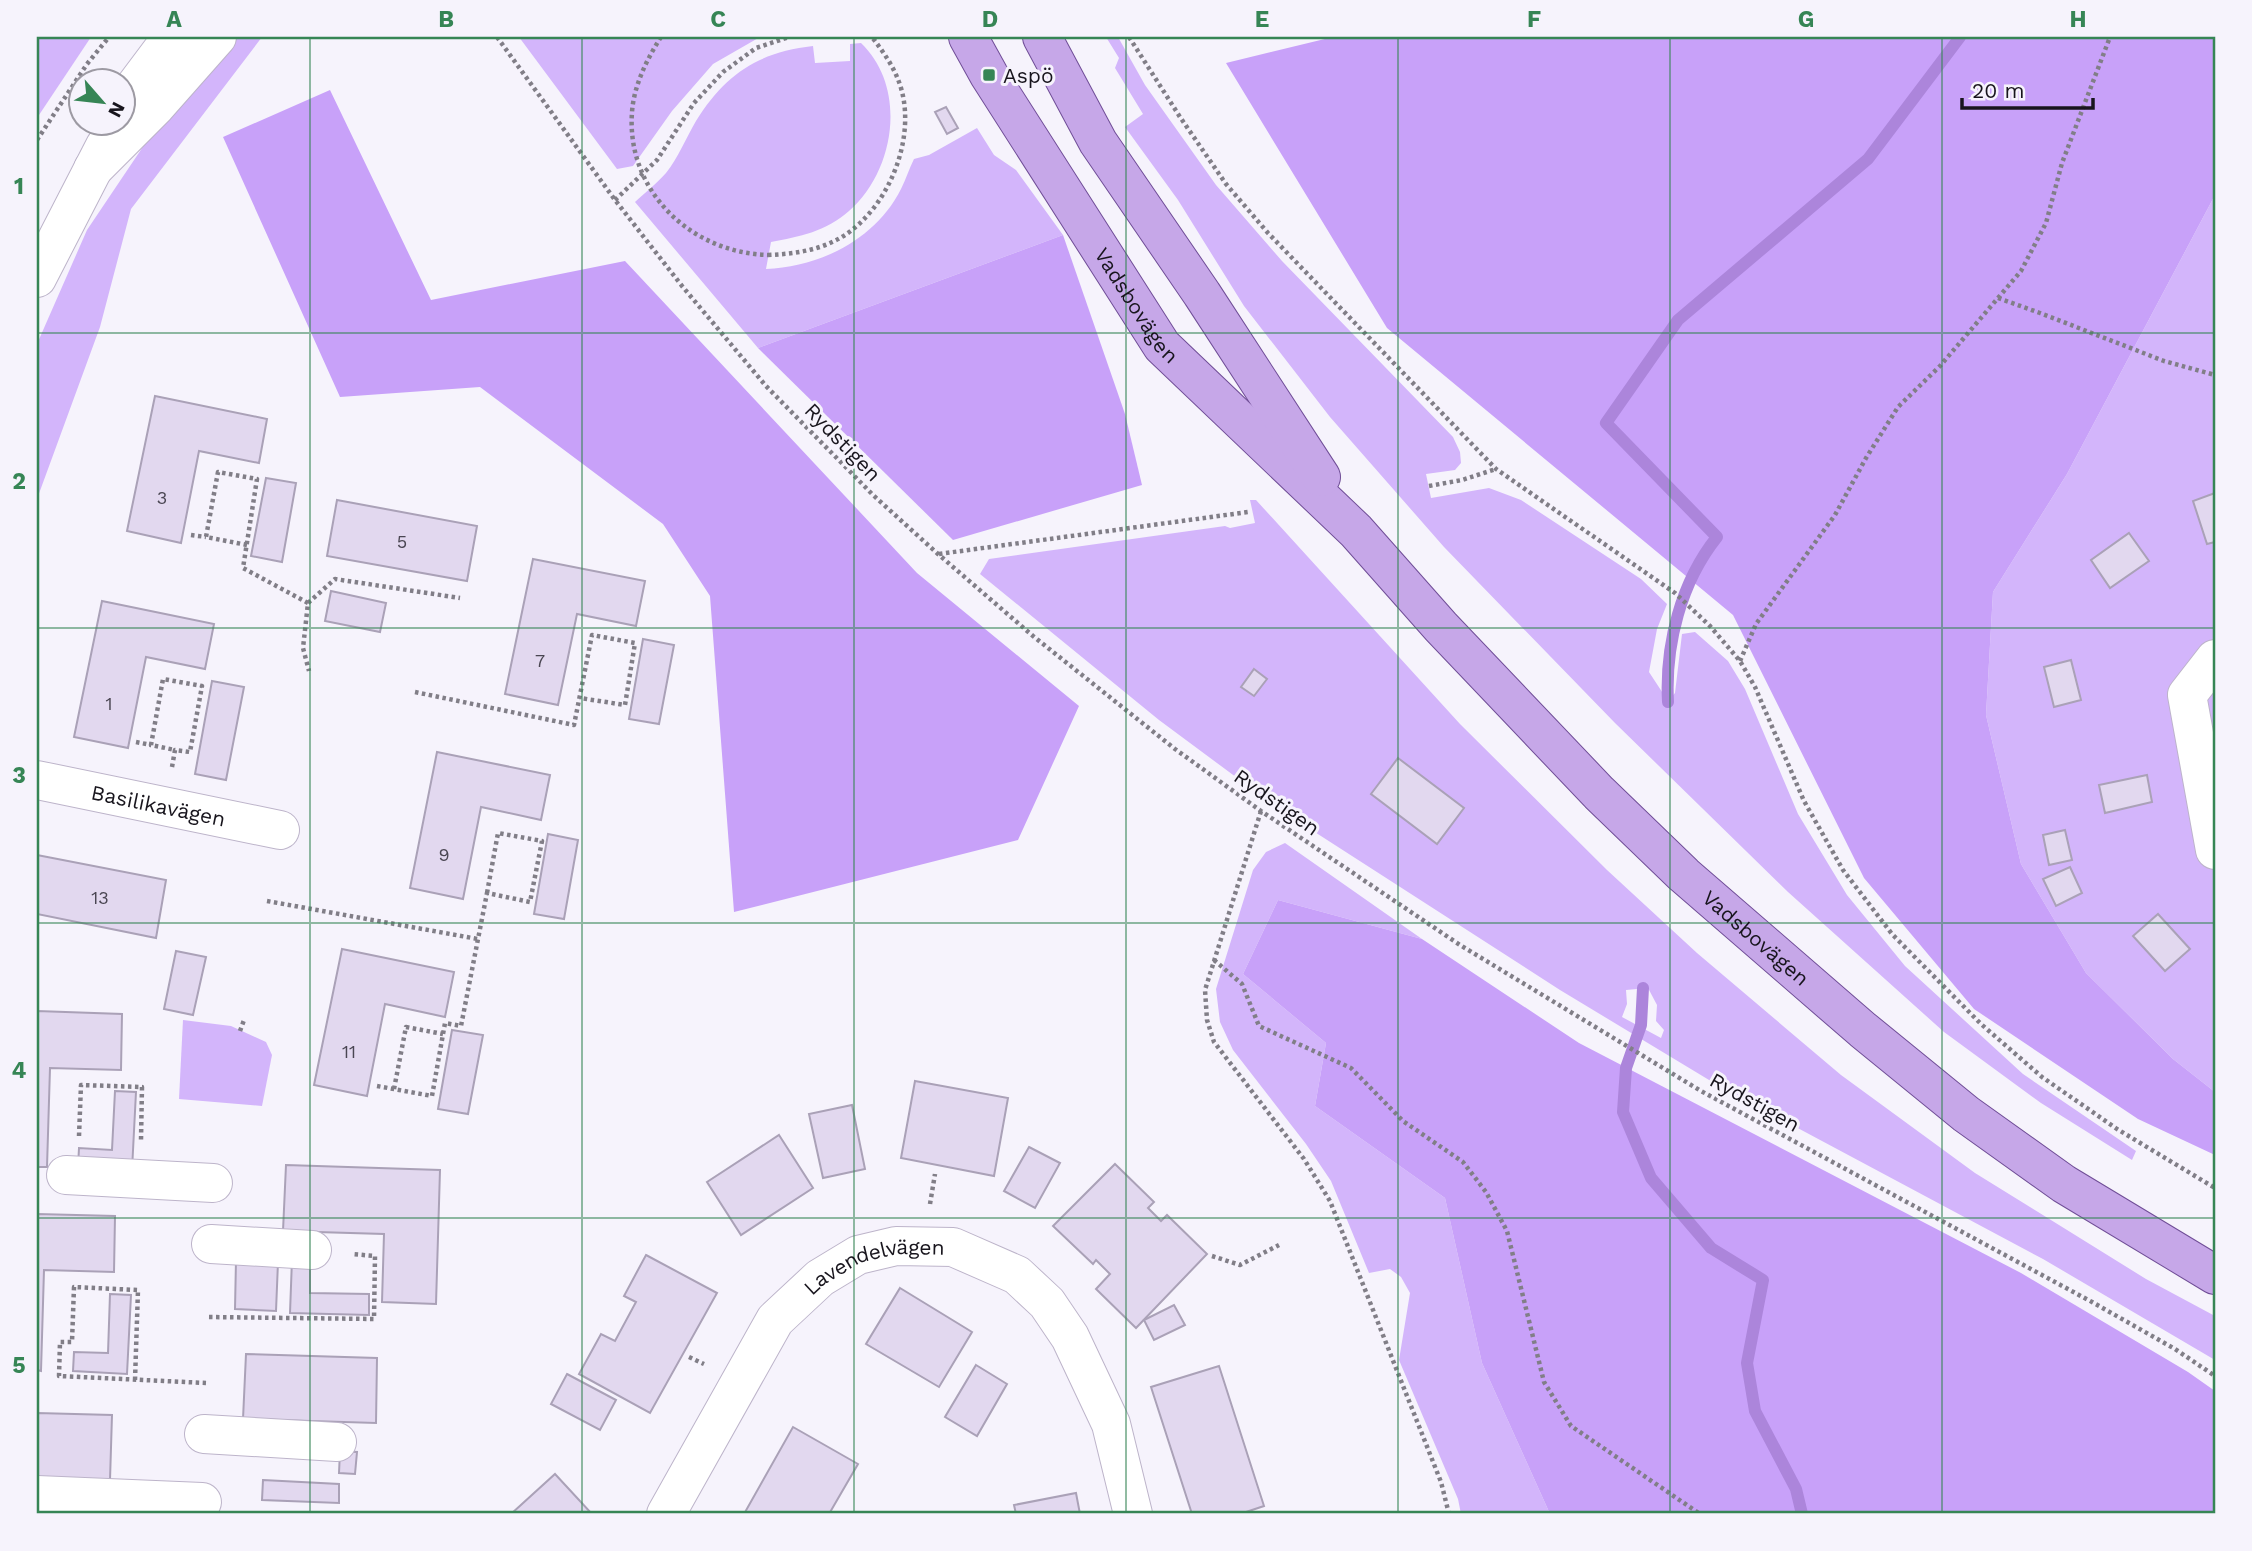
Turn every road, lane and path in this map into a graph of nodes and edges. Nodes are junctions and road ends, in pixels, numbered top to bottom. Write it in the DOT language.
graph roads {
  1 [pos="109,37"];
  2 [pos="172,37"];
  3 [pos="217,37"];
  4 [pos="497,37"];
  5 [pos="662,37"];
  6 [pos="789,37"];
  7 [pos="872,37"];
  8 [pos="968,37"];
  9 [pos="1042,37"];
  10 [pos="1129,37"];
  11 [pos="2110,37"];
  12 [pos="136,85"];
  13 [pos="110,136"];
  14 [pos="37,140"];
  15 [pos="93,169"];
  16 [pos="615,200"];
  17 [pos="37,278"];
  18 [pos="1998,298"];
  19 [pos="2215,374"];
  20 [pos="1496,469"];
  21 [pos="1429,486"];
  22 [pos="1248,512"];
  23 [pos="1356,531"];
  24 [pos="191,535"];
  25 [pos="206,537"];
  26 [pos="247,545"];
  27 [pos="938,554"];
  28 [pos="460,598"];
  29 [pos="308,603"];
  30 [pos="2215,659"];
  31 [pos="1740,661"];
  32 [pos="309,671"];
  33 [pos="415,692"];
  34 [pos="580,698"];
  35 [pos="136,742"];
  36 [pos="151,745"];
  37 [pos="176,750"];
  38 [pos="37,780"];
  39 [pos="165,806"];
  40 [pos="1261,811"];
  41 [pos="280,830"];
  42 [pos="2215,850"];
  43 [pos="487,893"];
  44 [pos="267,901"];
  45 [pos="478,939"];
  46 [pos="1214,960"];
  47 [pos="244,1020"];
  48 [pos="240,1031"];
  49 [pos="443,1034"];
  50 [pos="377,1086"];
  51 [pos="394,1089"];
  52 [pos="66,1175"];
  53 [pos="139,1179"];
  54 [pos="213,1183"];
  55 [pos="2215,1188"];
  56 [pos="211,1244"];
  57 [pos="1279,1245"];
  58 [pos="312,1250"];
  59 [pos="1212,1256"];
  60 [pos="2215,1275"];
  61 [pos="208,1317"];
  62 [pos="2215,1376"];
  63 [pos="135,1380"];
  64 [pos="206,1383"];
  65 [pos="204,1434"];
  66 [pos="337,1442"];
  67 [pos="37,1495"];
  68 [pos="202,1502"];
  69 [pos="666,1514"];
  70 [pos="1133,1514"];
  71 [pos="1449,1514"];
  72 [pos="1700,1514"];
  1 -- 14 [label="path"];
  2 -- 12 [label="street"];
  3 -- 15 [label="street"];
  4 -- 16 [label="path, Rydstigen"];
  5 -- 7 [label="path, bridge"];
  6 -- 16 [label="path"];
  8 -- 23 [label="main road, Vadsbovägen"];
  9 -- 23 [label="main road, Vadsbovägen"];
  10 -- 20 [label="path"];
  11 -- 18 [label="path"];
  13 -- 15 [label="street"];
  15 -- 17 [label="street"];
  16 -- 27 [label="path, Rydstigen"];
  18 -- 19 [label="path"];
  18 -- 31 [label="path"];
  20 -- 21 [label="path"];
  20 -- 31 [label="path"];
  22 -- 27 [label="path"];
  23 -- 60 [label="main road, Vadsbovägen"];
  24 -- 25 [label="path"];
  25 -- 26 [label="path"];
  25 -- 26 [label="path"];
  26 -- 29 [label="path"];
  27 -- 40 [label="path, Rydstigen"];
  28 -- 29 [label="path"];
  29 -- 32 [label="path"];
  30 -- 42 [label="street"];
  31 -- 55 [label="path"];
  33 -- 34 [label="path"];
  34 -- 34 [label="path"];
  35 -- 36 [label="path"];
  36 -- 37 [label="path"];
  36 -- 37 [label="path"];
  37 -- 39 [label="path"];
  38 -- 39 [label="street, Basilikavägen"];
  39 -- 41 [label="street, Basilikavägen"];
  40 -- 46 [label="path"];
  40 -- 62 [label="path, Rydstigen"];
  43 -- 43 [label="path"];
  43 -- 45 [label="path"];
  44 -- 45 [label="path"];
  45 -- 49 [label="path"];
  46 -- 71 [label="path"];
  46 -- 72 [label="path"];
  47 -- 48 [label="path"];
  49 -- 51 [label="path"];
  49 -- 51 [label="path"];
  50 -- 51 [label="path"];
  52 -- 53 [label="street"];
  52 -- 53 [label="path"];
  53 -- 54 [label="street"];
  56 -- 58 [label="street"];
  57 -- 59 [label="path"];
  58 -- 61 [label="path"];
  63 -- 63 [label="path"];
  63 -- 64 [label="path"];
  65 -- 66 [label="street"];
  67 -- 68 [label="street"];
  69 -- 70 [label="street, Lavendelvägen"];
}
